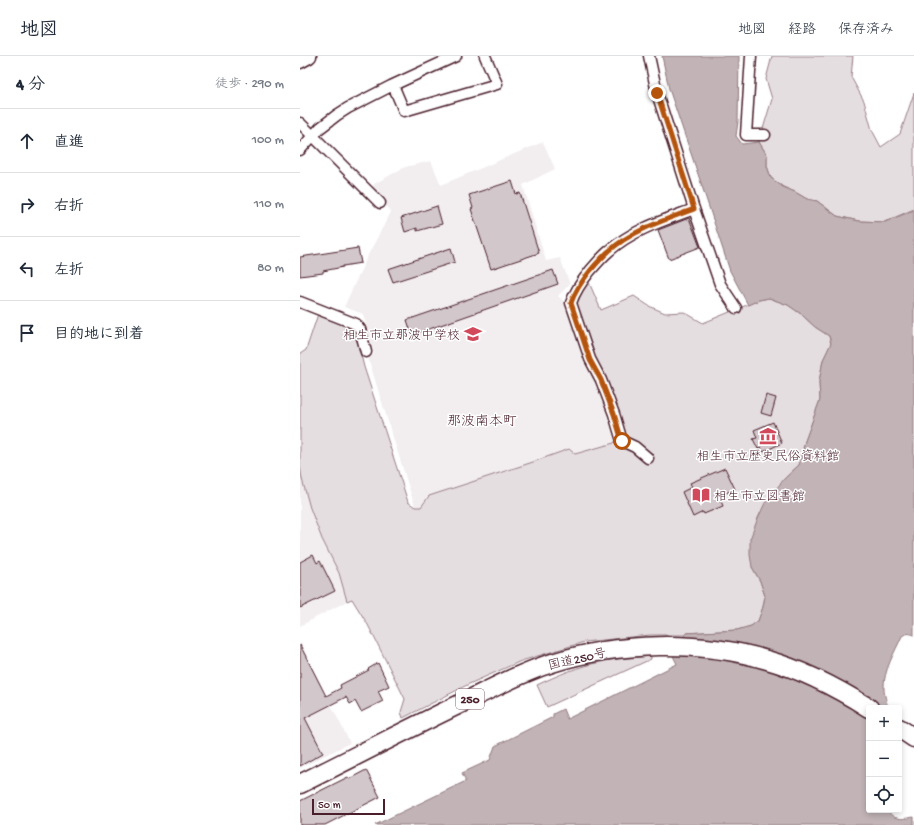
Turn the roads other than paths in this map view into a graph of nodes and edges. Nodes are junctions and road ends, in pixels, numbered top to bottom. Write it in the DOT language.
graph roads {
  1 [pos="309,56"];
  2 [pos="456,56"];
  3 [pos="485,56"];
  4 [pos="649,56"];
  5 [pos="751,56"];
  6 [pos="300,61"];
  7 [pos="393,85"];
  8 [pos="300,123"];
  9 [pos="313,135"];
  10 [pos="765,135"];
  11 [pos="300,150"];
  12 [pos="380,203"];
  13 [pos="694,209"];
  14 [pos="300,302"];
  15 [pos="736,308"];
  16 [pos="366,352"];
  17 [pos="648,458"];
  18 [pos="866,706"];
  19 [pos="300,784"];
  1 -- 6 [label="street"];
  2 -- 7 [label="street"];
  3 -- 7 [label="street"];
  4 -- 13 [label="street"];
  5 -- 10 [label="street"];
  7 -- 9 [label="street"];
  8 -- 9 [label="street"];
  9 -- 11 [label="street"];
  9 -- 12 [label="street"];
  13 -- 15 [label="street"];
  13 -- 17 [label="street"];
  14 -- 16 [label="street"];
  18 -- 19 [label="highway, 国道250号 / 250"];
}
